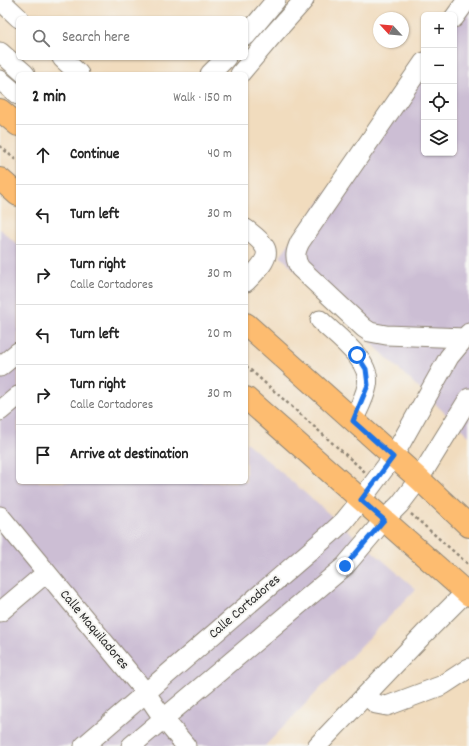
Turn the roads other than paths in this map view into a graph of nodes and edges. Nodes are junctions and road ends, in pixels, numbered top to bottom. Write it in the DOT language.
graph roads {
  1 [pos="0,0"];
  2 [pos="276,0"];
  3 [pos="304,0"];
  4 [pos="467,0"];
  5 [pos="457,14"];
  6 [pos="17,16"];
  7 [pos="248,34"];
  8 [pos="0,52"];
  9 [pos="64,60"];
  10 [pos="224,60"];
  11 [pos="421,66"];
  12 [pos="23,72"];
  13 [pos="77,72"];
  14 [pos="212,72"];
  15 [pos="242,72"];
  16 [pos="0,80"];
  17 [pos="16,93"];
  18 [pos="0,110"];
  19 [pos="16,123"];
  20 [pos="0,179"];
  21 [pos="16,193"];
  22 [pos="248,231"];
  23 [pos="248,280"];
  24 [pos="320,320"];
  25 [pos="248,326"];
  26 [pos="467,335"];
  27 [pos="16,354"];
  28 [pos="0,367"];
  29 [pos="16,398"];
  30 [pos="469,398"];
  31 [pos="248,400"];
  32 [pos="0,411"];
  33 [pos="353,421"];
  34 [pos="393,457"];
  35 [pos="419,479"];
  36 [pos="361,500"];
  37 [pos="0,516"];
  38 [pos="384,520"];
  39 [pos="469,526"];
  40 [pos="46,572"];
  41 [pos="468,593"];
  42 [pos="0,612"];
  43 [pos="469,668"];
  44 [pos="146,693"];
  45 [pos="366,695"];
  46 [pos="163,718"];
  47 [pos="84,746"];
  48 [pos="131,746"];
  49 [pos="186,746"];
  50 [pos="317,746"];
  1 -- 6 [label="lane"];
  2 -- 7 [label="lane"];
  3 -- 15 [label="lane"];
  4 -- 5 [label="lane"];
  8 -- 12 [label="lane"];
  9 -- 13 [label="lane"];
  10 -- 14 [label="lane"];
  11 -- 26 [label="lane"];
  16 -- 17 [label="lane"];
  18 -- 19 [label="main road"];
  20 -- 21 [label="main road"];
  22 -- 23 [label="lane"];
  24 -- 33 [label="lane"];
  25 -- 33 [label="main road"];
  26 -- 34 [label="lane, Calle Cortadores"];
  27 -- 28 [label="lane"];
  29 -- 32 [label="lane"];
  30 -- 35 [label="lane"];
  31 -- 36 [label="main road"];
  33 -- 34 [label="main road"];
  34 -- 35 [label="main road"];
  34 -- 36 [label="lane, Calle Cortadores"];
  35 -- 38 [label="lane"];
  35 -- 39 [label="main road"];
  36 -- 38 [label="main road"];
  36 -- 44 [label="lane, Calle Cortadores"];
  37 -- 40 [label="lane, Calle Maquiladores"];
  38 -- 41 [label="main road"];
  38 -- 46 [label="lane"];
  40 -- 42 [label="lane"];
  40 -- 44 [label="lane, Calle Maquiladores"];
  41 -- 45 [label="lane"];
  43 -- 45 [label="lane"];
  44 -- 46 [label="lane, Calle Maquiladores"];
  44 -- 47 [label="lane, Calle Cortadores"];
  45 -- 50 [label="lane"];
  46 -- 48 [label="lane"];
  46 -- 49 [label="lane, Calle Maquiladores"];
}
